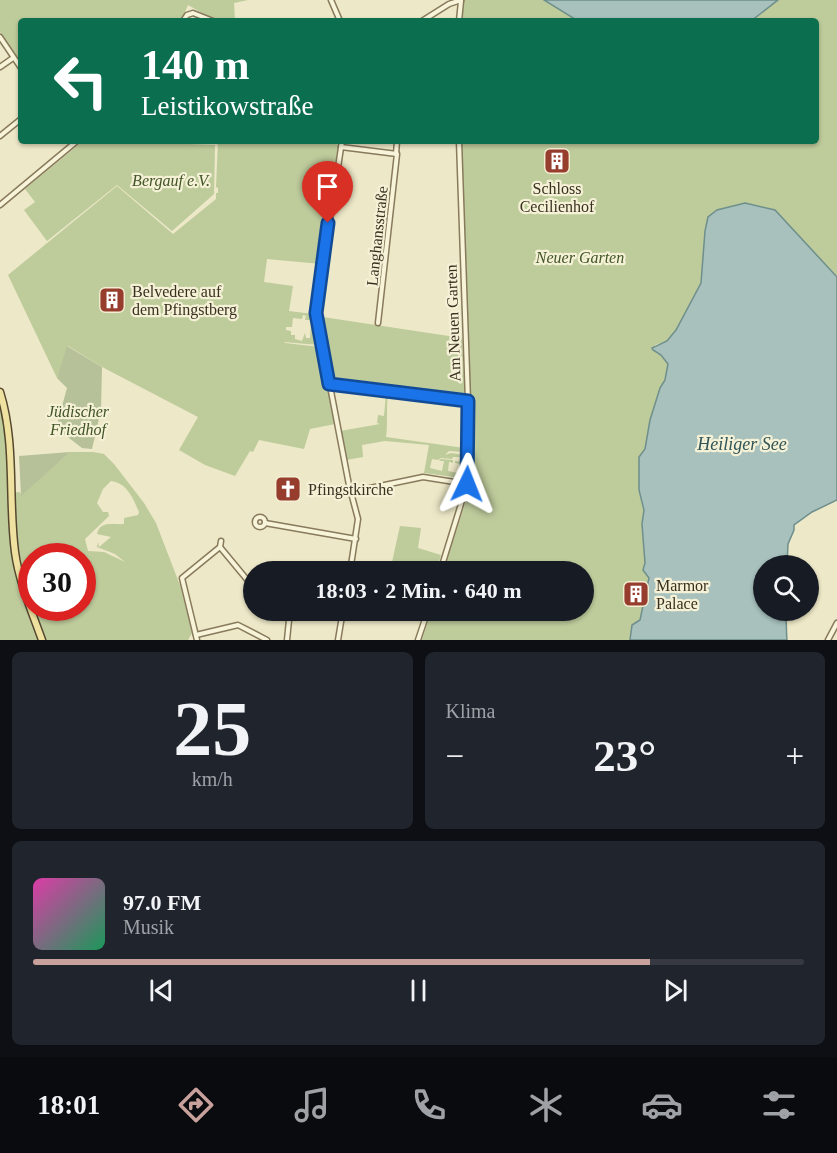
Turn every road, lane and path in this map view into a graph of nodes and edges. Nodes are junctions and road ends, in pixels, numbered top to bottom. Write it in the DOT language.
graph roads {
  1 [pos="331,0"];
  2 [pos="461,0"];
  3 [pos="185,18"];
  4 [pos="206,18"];
  5 [pos="339,18"];
  6 [pos="427,18"];
  7 [pos="459,18"];
  8 [pos="0,37"];
  9 [pos="13,58"];
  10 [pos="18,64"];
  11 [pos="0,67"];
  12 [pos="18,121"];
  13 [pos="0,136"];
  14 [pos="73,144"];
  15 [pos="341,144"];
  16 [pos="398,144"];
  17 [pos="459,144"];
  18 [pos="340,147"];
  19 [pos="396,154"];
  20 [pos="0,205"];
  21 [pos="378,323"];
  22 [pos="329,384"];
  23 [pos="0,392"];
  24 [pos="468,401"];
  25 [pos="467,484"];
  26 [pos="351,492"];
  27 [pos="265,523"];
  28 [pos="356,539"];
  29 [pos="221,541"];
  30 [pos="220,547"];
  31 [pos="352,561"];
  32 [pos="443,561"];
  33 [pos="243,575"];
  34 [pos="289,621"];
  35 [pos="341,621"];
  36 [pos="424,621"];
  37 [pos="837,623"];
  38 [pos="196,638"];
  39 [pos="42,640"];
  40 [pos="267,640"];
  41 [pos="287,640"];
  42 [pos="338,640"];
  43 [pos="418,640"];
  44 [pos="829,640"];
  1 -- 5 [label="street"];
  2 -- 6 [label="street"];
  2 -- 7 [label="street"];
  3 -- 4 [label="street"];
  8 -- 9 [label="street"];
  9 -- 10 [label="street"];
  9 -- 11 [label="street"];
  12 -- 13 [label="street"];
  14 -- 20 [label="street"];
  15 -- 18 [label="street"];
  16 -- 19 [label="street, Langhansstraße"];
  17 -- 24 [label="street, Am Neuen Garten"];
  18 -- 19 [label="street"];
  18 -- 22 [label="street"];
  19 -- 21 [label="street, Langhansstraße"];
  22 -- 24 [label="street"];
  22 -- 26 [label="street"];
  23 -- 39 [label="main road"];
  24 -- 25 [label="street, Am Neuen Garten"];
  25 -- 26 [label="street"];
  25 -- 32 [label="street, Am Neuen Garten"];
  26 -- 28 [label="street"];
  27 -- 28 [label="street"];
  28 -- 31 [label="street"];
  29 -- 30 [label="street"];
  30 -- 33 [label="street"];
  30 -- 38 [label="street"];
  34 -- 41 [label="street"];
  35 -- 42 [label="street"];
  36 -- 43 [label="street"];
  37 -- 44 [label="street"];
  38 -- 40 [label="street"];
}
